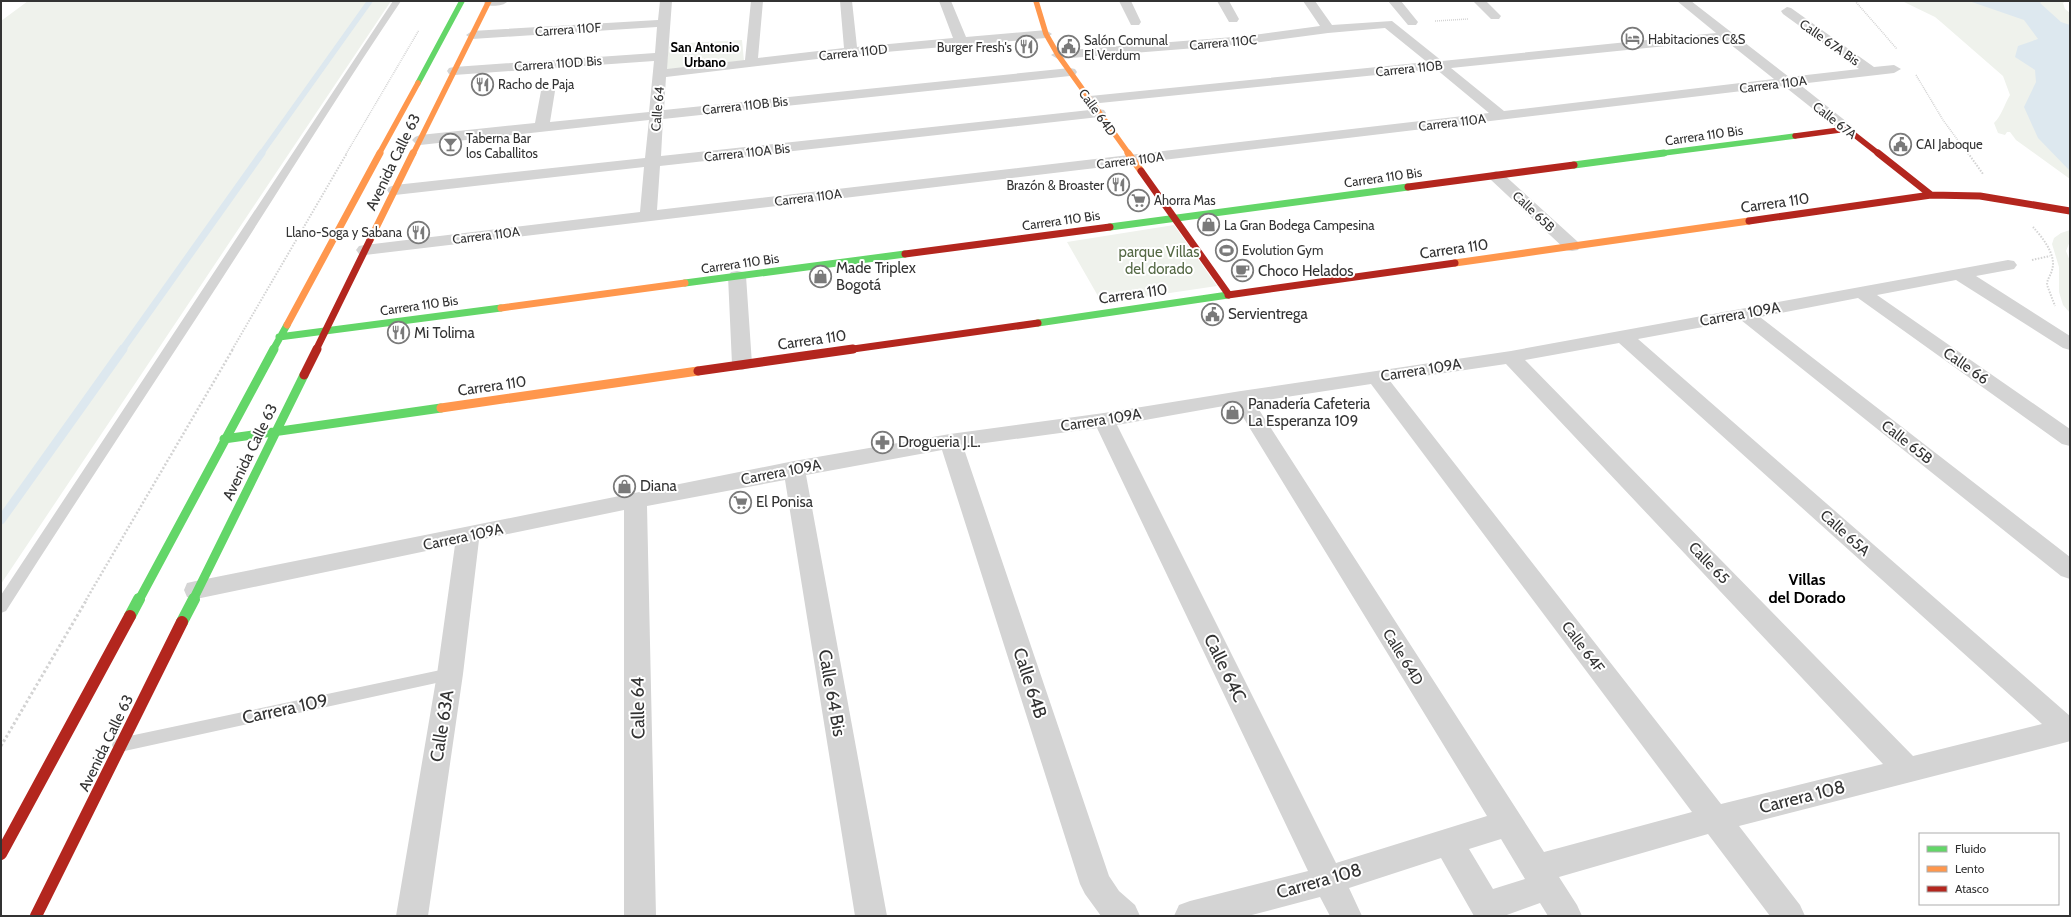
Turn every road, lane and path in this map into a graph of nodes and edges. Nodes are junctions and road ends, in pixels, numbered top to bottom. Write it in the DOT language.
graph roads {
  1 [pos="398,1"];
  2 [pos="462,1"];
  3 [pos="489,1"];
  4 [pos="502,1"];
  5 [pos="666,1"];
  6 [pos="757,1"];
  7 [pos="846,1"];
  8 [pos="945,1"];
  9 [pos="1036,1"];
  10 [pos="1125,1"];
  11 [pos="1223,1"];
  12 [pos="1309,1"];
  13 [pos="1394,1"];
  14 [pos="1499,1"];
  15 [pos="1683,1"];
  16 [pos="1855,1"];
  17 [pos="1480,2"];
  18 [pos="1787,11"];
  19 [pos="1495,16"];
  20 [pos="1233,18"];
  21 [pos="1135,22"];
  22 [pos="1412,22"];
  23 [pos="664,23"];
  24 [pos="420,28"];
  25 [pos="1328,29"];
  26 [pos="1046,34"];
  27 [pos="472,35"];
  28 [pos="1728,36"];
  29 [pos="961,41"];
  30 [pos="851,51"];
  31 [pos="1899,51"];
  32 [pos="1058,55"];
  33 [pos="662,56"];
  34 [pos="751,62"];
  35 [pos="1439,65"];
  36 [pos="1894,69"];
  37 [pos="454,71"];
  38 [pos="1070,72"];
  39 [pos="1872,72"];
  40 [pos="660,74"];
  41 [pos="1916,74"];
  42 [pos="1787,82"];
  43 [pos="548,91"];
  44 [pos="1090,100"];
  45 [pos="1099,113"];
  46 [pos="656,114"];
  47 [pos="1502,116"];
  48 [pos="542,128"];
  49 [pos="1847,129"];
  50 [pos="420,140"];
  51 [pos="1132,159"];
  52 [pos="653,162"];
  53 [pos="1982,173"];
  54 [pos="1496,176"];
  55 [pos="395,190"];
  56 [pos="1932,195"];
  57 [pos="2070,211"];
  58 [pos="648,216"];
  59 [pos="1174,218"];
  60 [pos="2041,236"];
  61 [pos="1572,246"];
  62 [pos="365,250"];
  63 [pos="2008,265"];
  64 [pos="1961,275"];
  65 [pos="737,276"];
  66 [pos="1862,293"];
  67 [pos="1229,295"];
  68 [pos="2057,309"];
  69 [pos="1744,313"];
  70 [pos="325,331"];
  71 [pos="1623,336"];
  72 [pos="279,337"];
  73 [pos="2070,344"];
  74 [pos="1511,357"];
  75 [pos="742,364"];
  76 [pos="1376,377"];
  77 [pos="1241,397"];
  78 [pos="1104,420"];
  79 [pos="275,431"];
  80 [pos="224,439"];
  81 [pos="2070,439"];
  82 [pos="950,441"];
  83 [pos="794,469"];
  84 [pos="635,500"];
  85 [pos="468,536"];
  86 [pos="2070,570"];
  87 [pos="196,590"];
  88 [pos="1,608"];
  89 [pos="450,674"];
  90 [pos="2068,730"];
  91 [pos="120,745"];
  92 [pos="1,746"];
  93 [pos="1907,770"];
  94 [pos="1715,819"];
  95 [pos="1507,823"];
  96 [pos="1448,842"];
  97 [pos="1,854"];
  98 [pos="1542,878"];
  99 [pos="1329,880"];
  100 [pos="36,916"];
  101 [pos="412,916"];
  102 [pos="640,916"];
  103 [pos="871,916"];
  104 [pos="1124,916"];
  105 [pos="1190,916"];
  106 [pos="1346,916"];
  107 [pos="1566,916"];
  108 [pos="1789,916"];
  1 -- 88 [label="lane"];
  2 -- 72 [label="street, Avenida Calle 63"];
  3 -- 4 [label="street"];
  3 -- 27 [label="street, Avenida Calle 63"];
  5 -- 23 [label="street, Calle 64"];
  6 -- 34 [label="street"];
  7 -- 30 [label="street"];
  8 -- 29 [label="street"];
  9 -- 26 [label="street, Calle 64D"];
  10 -- 21 [label="street"];
  11 -- 20 [label="street"];
  12 -- 25 [label="street"];
  13 -- 22 [label="street"];
  14 -- 17 [label="street"];
  15 -- 28 [label="street, Calle 67A"];
  16 -- 31 [label="path"];
  17 -- 19 [label="street"];
  18 -- 39 [label="street, Calle 67A Bis"];
  23 -- 27 [label="street, Carrera 110F"];
  23 -- 33 [label="street, Calle 64"];
  24 -- 92 [label="path"];
  25 -- 32 [label="street, Carrera 110C"];
  25 -- 35 [label="street, Carrera 110C"];
  26 -- 29 [label="street, Carrera 110D"];
  26 -- 32 [label="street, Calle 64D"];
  27 -- 37 [label="street, Avenida Calle 63"];
  28 -- 35 [label="street, Carrera 110B"];
  28 -- 42 [label="street, Calle 67A"];
  29 -- 30 [label="street, Carrera 110D"];
  30 -- 34 [label="street, Carrera 110D"];
  32 -- 38 [label="street, Calle 64D"];
  33 -- 37 [label="street, Carrera 110D Bis"];
  33 -- 40 [label="street, Calle 64"];
  34 -- 40 [label="street, Carrera 110D"];
  35 -- 44 [label="street, Carrera 110B"];
  35 -- 47 [label="street"];
  36 -- 39 [label="street, Carrera 110A"];
  37 -- 50 [label="street, Avenida Calle 63"];
  38 -- 44 [label="street, Calle 64D"];
  38 -- 46 [label="street, Carrera 110B Bis"];
  39 -- 42 [label="street, Carrera 110A"];
  40 -- 46 [label="street, Calle 64"];
  41 -- 53 [label="path"];
  42 -- 47 [label="street, Carrera 110A"];
  42 -- 49 [label="street, Calle 67A"];
  43 -- 48 [label="street"];
  44 -- 45 [label="street, Calle 64D"];
  45 -- 51 [label="street, Calle 64D"];
  45 -- 52 [label="street, Carrera 110A Bis"];
  46 -- 48 [label="street, Carrera 110B Bis"];
  46 -- 52 [label="street, Calle 64"];
  47 -- 51 [label="street, Carrera 110A"];
  48 -- 50 [label="street, Carrera 110B Bis"];
  49 -- 54 [label="street, Carrera 110 Bis"];
  49 -- 56 [label="street, Calle 67A"];
  50 -- 55 [label="street, Avenida Calle 63"];
  51 -- 58 [label="street, Carrera 110A"];
  51 -- 59 [label="street, Calle 64D"];
  52 -- 55 [label="street, Carrera 110A Bis"];
  52 -- 58 [label="street, Calle 64"];
  54 -- 59 [label="street, Carrera 110 Bis"];
  54 -- 61 [label="street, Calle 65B"];
  55 -- 62 [label="street, Avenida Calle 63"];
  56 -- 57 [label="street, Carrera 110"];
  56 -- 61 [label="street, Carrera 110"];
  58 -- 62 [label="street, Carrera 110A"];
  59 -- 65 [label="street, Carrera 110 Bis"];
  59 -- 67 [label="street, Calle 64D"];
  60 -- 68 [label="path"];
  61 -- 67 [label="street, Carrera 110"];
  62 -- 70 [label="street, Avenida Calle 63"];
  63 -- 64 [label="street, Carrera 109A"];
  64 -- 66 [label="street, Carrera 109A"];
  64 -- 73 [label="street"];
  65 -- 70 [label="street, Carrera 110 Bis"];
  65 -- 75 [label="street"];
  66 -- 69 [label="street, Carrera 109A"];
  66 -- 81 [label="street, Calle 66"];
  67 -- 75 [label="street, Carrera 110"];
  69 -- 71 [label="street, Carrera 109A"];
  69 -- 86 [label="street, Calle 65B"];
  70 -- 72 [label="street, Carrera 110 Bis"];
  70 -- 79 [label="street, Avenida Calle 63"];
  71 -- 74 [label="street, Carrera 109A"];
  71 -- 90 [label="street, Calle 65A"];
  72 -- 80 [label="street, Avenida Calle 63"];
  74 -- 76 [label="street, Carrera 109A"];
  74 -- 93 [label="street, Calle 65"];
  75 -- 79 [label="street, Carrera 110"];
  76 -- 77 [label="street, Carrera 109A"];
  76 -- 94 [label="street, Calle 64F"];
  77 -- 78 [label="street, Carrera 109A"];
  77 -- 95 [label="street, Calle 64D"];
  78 -- 82 [label="street, Carrera 109A"];
  78 -- 99 [label="street, Calle 64C"];
  79 -- 80 [label="street, Carrera 110"];
  79 -- 87 [label="street, Avenida Calle 63"];
  80 -- 97 [label="street, Avenida Calle 63"];
  82 -- 83 [label="street, Carrera 109A"];
  82 -- 104 [label="street, Calle 64B"];
  83 -- 84 [label="street, Carrera 109A"];
  83 -- 103 [label="street, Calle 64 Bis"];
  84 -- 85 [label="street, Carrera 109A"];
  84 -- 102 [label="street, Calle 64"];
  85 -- 87 [label="street, Carrera 109A"];
  85 -- 89 [label="street, Calle 63A"];
  87 -- 91 [label="street, Avenida Calle 63"];
  89 -- 91 [label="lane, Carrera 109"];
  89 -- 101 [label="street, Calle 63A"];
  90 -- 93 [label="street, Carrera 108"];
  91 -- 100 [label="street, Avenida Calle 63"];
  93 -- 94 [label="street, Carrera 108"];
  94 -- 98 [label="street, Carrera 108"];
  94 -- 108 [label="street, Calle 64F"];
  95 -- 96 [label="street, Carrera 108"];
  95 -- 98 [label="street, Calle 64D"];
  96 -- 98 [label="street, Carrera 108"];
  96 -- 99 [label="street, Carrera 108"];
  98 -- 107 [label="street, Calle 64D"];
  99 -- 105 [label="street, Carrera 108"];
  99 -- 106 [label="street, Calle 64C"];
}
